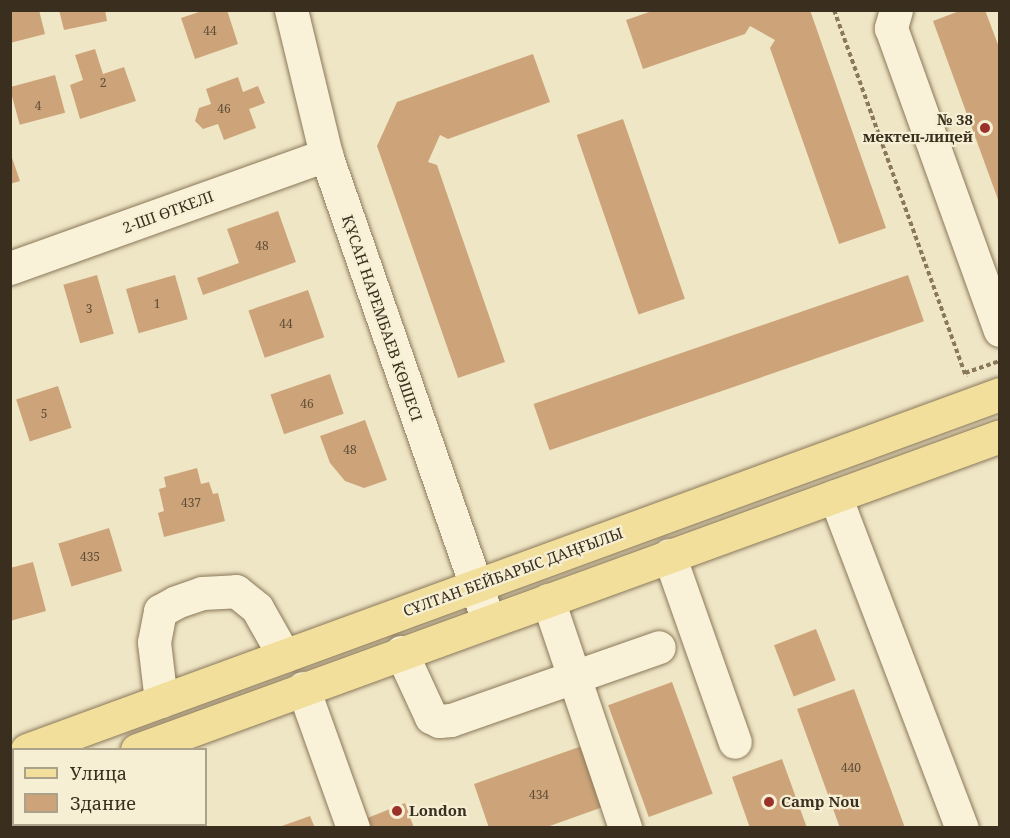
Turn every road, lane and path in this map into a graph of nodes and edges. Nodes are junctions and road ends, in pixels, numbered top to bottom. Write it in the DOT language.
graph roads {
  1 [pos="291,10"];
  2 [pos="834,10"];
  3 [pos="896,10"];
  4 [pos="326,155"];
  5 [pos="10,268"];
  6 [pos="999,330"];
  7 [pos="999,361"];
  8 [pos="980,390"];
  9 [pos="999,436"];
  10 [pos="835,496"];
  11 [pos="669,555"];
  12 [pos="476,585"];
  13 [pos="548,600"];
  14 [pos="488,621"];
  15 [pos="659,647"];
  16 [pos="401,652"];
  17 [pos="284,656"];
  18 [pos="575,676"];
  19 [pos="303,688"];
  20 [pos="153,704"];
  21 [pos="735,742"];
  22 [pos="147,746"];
  23 [pos="32,748"];
  24 [pos="353,828"];
  25 [pos="626,828"];
  26 [pos="962,828"];
  1 -- 4 [label="street, ҚҰСАН НАРЕМБАЕВ КӨШЕСІ"];
  2 -- 8 [label="path"];
  3 -- 6 [label="street"];
  4 -- 5 [label="street, 2-ШІ ӨТКЕЛІ"];
  4 -- 12 [label="street, ҚҰСАН НАРЕМБАЕВ КӨШЕСІ"];
  7 -- 8 [label="path"];
  8 -- 12 [label="main road, СҰЛТАН БЕЙБАРЫС ДАҢҒЫЛЫ"];
  9 -- 10 [label="main road"];
  10 -- 11 [label="main road"];
  10 -- 26 [label="street"];
  11 -- 13 [label="main road"];
  11 -- 21 [label="street"];
  12 -- 14 [label="street, ҚҰСАН НАРЕМБАЕВ КӨШЕСІ"];
  12 -- 17 [label="main road, СҰЛТАН БЕЙБАРЫС ДАҢҒЫЛЫ"];
  13 -- 14 [label="main road"];
  13 -- 18 [label="street"];
  14 -- 16 [label="main road"];
  15 -- 18 [label="street"];
  16 -- 18 [label="street"];
  16 -- 19 [label="main road"];
  17 -- 20 [label="main road, СҰЛТАН БЕЙБАРЫС ДАҢҒЫЛЫ"];
  17 -- 20 [label="street"];
  18 -- 25 [label="street"];
  19 -- 22 [label="main road"];
  19 -- 24 [label="street"];
  20 -- 22 [label="main road"];
  20 -- 23 [label="main road, СҰЛТАН БЕЙБАРЫС ДАҢҒЫЛЫ"];
}
